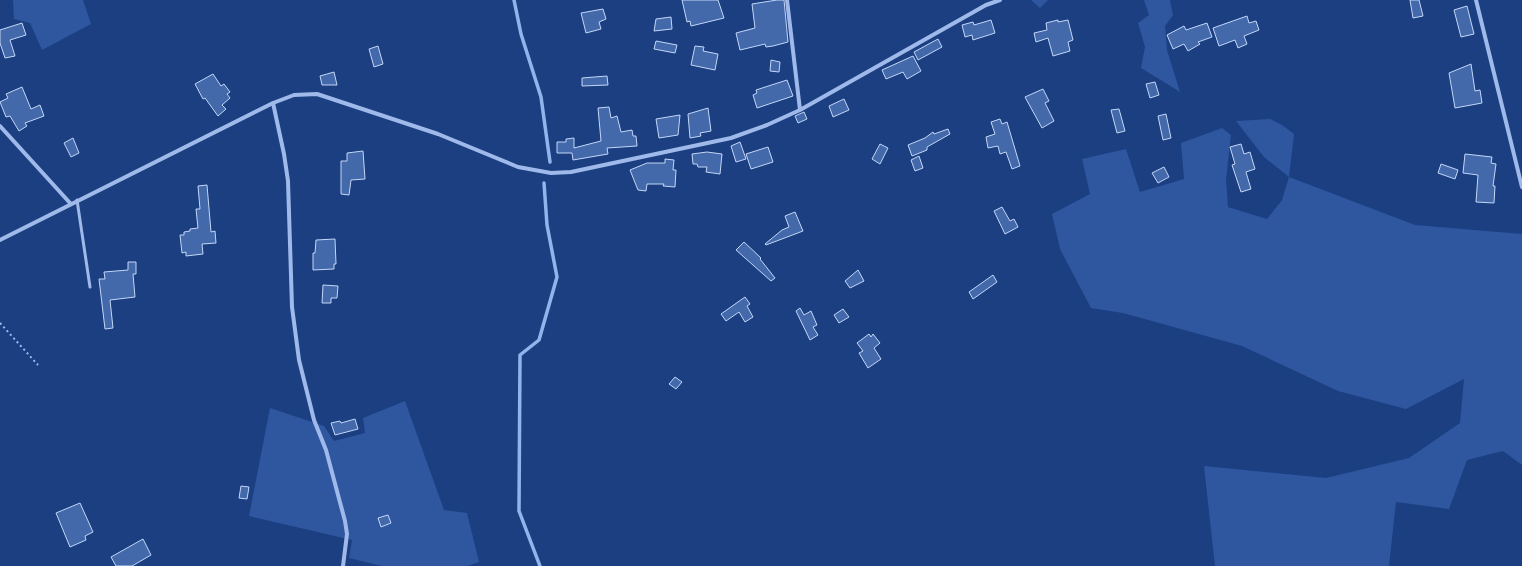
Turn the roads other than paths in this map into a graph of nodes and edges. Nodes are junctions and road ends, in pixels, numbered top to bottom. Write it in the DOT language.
graph roads {
  1 [pos="787,0"];
  2 [pos="1000,0"];
  3 [pos="1476,0"];
  4 [pos="273,103"];
  5 [pos="800,110"];
  6 [pos="0,126"];
  7 [pos="1522,187"];
  8 [pos="77,200"];
  9 [pos="70,203"];
  10 [pos="0,240"];
  11 [pos="90,286"];
  12 [pos="343,566"];
  1 -- 5 [label="street"];
  2 -- 5 [label="street"];
  3 -- 7 [label="street"];
  4 -- 5 [label="street"];
  4 -- 8 [label="street"];
  4 -- 12 [label="street"];
  6 -- 9 [label="street"];
  8 -- 9 [label="street"];
  8 -- 11 [label="lane"];
  9 -- 10 [label="street"];
}
